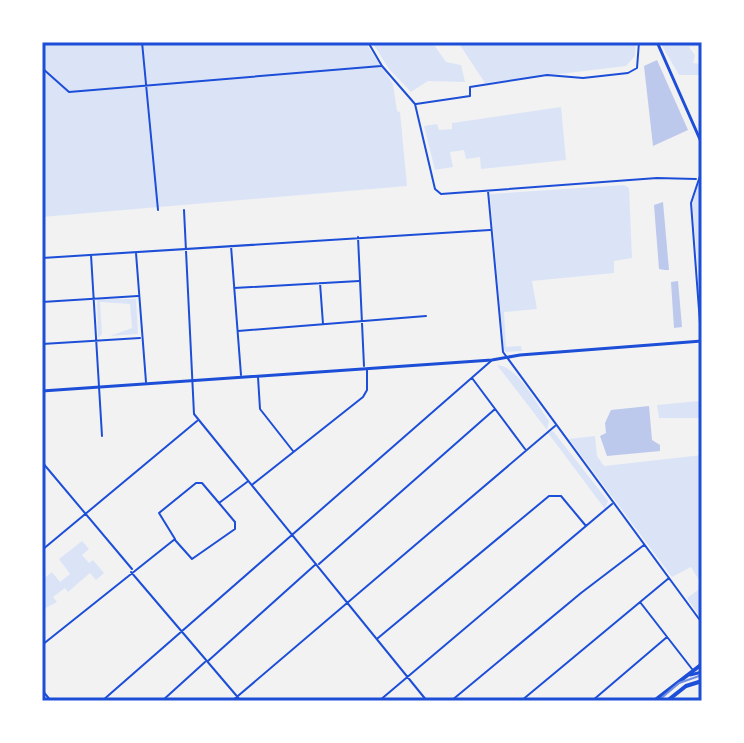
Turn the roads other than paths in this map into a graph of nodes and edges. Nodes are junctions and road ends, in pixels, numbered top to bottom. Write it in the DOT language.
graph roads {
  1 [pos="142,42"];
  2 [pos="368,42"];
  3 [pos="639,42"];
  4 [pos="657,42"];
  5 [pos="382,66"];
  6 [pos="42,68"];
  7 [pos="147,86"];
  8 [pos="415,104"];
  9 [pos="702,144"];
  10 [pos="702,170"];
  11 [pos="696,179"];
  12 [pos="488,191"];
  13 [pos="158,210"];
  14 [pos="184,210"];
  15 [pos="491,230"];
  16 [pos="358,237"];
  17 [pos="231,246"];
  18 [pos="184,249"];
  19 [pos="136,252"];
  20 [pos="91,255"];
  21 [pos="42,258"];
  22 [pos="360,281"];
  23 [pos="320,283"];
  24 [pos="234,288"];
  25 [pos="139,296"];
  26 [pos="93,298"];
  27 [pos="42,302"];
  28 [pos="426,316"];
  29 [pos="361,321"];
  30 [pos="323,325"];
  31 [pos="238,331"];
  32 [pos="141,338"];
  33 [pos="96,341"];
  34 [pos="702,341"];
  35 [pos="42,344"];
  36 [pos="702,350"];
  37 [pos="505,358"];
  38 [pos="492,360"];
  39 [pos="365,368"];
  40 [pos="258,375"];
  41 [pos="241,376"];
  42 [pos="472,378"];
  43 [pos="193,380"];
  44 [pos="146,383"];
  45 [pos="100,387"];
  46 [pos="42,391"];
  47 [pos="495,409"];
  48 [pos="198,421"];
  49 [pos="556,426"];
  50 [pos="102,436"];
  51 [pos="526,450"];
  52 [pos="293,452"];
  53 [pos="42,462"];
  54 [pos="249,480"];
  55 [pos="253,484"];
  56 [pos="219,503"];
  57 [pos="613,503"];
  58 [pos="85,513"];
  59 [pos="586,527"];
  60 [pos="292,533"];
  61 [pos="175,539"];
  62 [pos="645,545"];
  63 [pos="42,550"];
  64 [pos="318,564"];
  65 [pos="132,571"];
  66 [pos="669,577"];
  67 [pos="348,602"];
  68 [pos="640,602"];
  69 [pos="702,623"];
  70 [pos="181,630"];
  71 [pos="667,637"];
  72 [pos="377,639"];
  73 [pos="42,645"];
  74 [pos="206,662"];
  75 [pos="702,664"];
  76 [pos="693,670"];
  77 [pos="702,672"];
  78 [pos="409,678"];
  79 [pos="681,679"];
  80 [pos="702,681"];
  81 [pos="42,690"];
  82 [pos="237,696"];
  83 [pos="51,701"];
  84 [pos="102,701"];
  85 [pos="162,701"];
  86 [pos="232,701"];
  87 [pos="241,701"];
  88 [pos="379,701"];
  89 [pos="427,701"];
  90 [pos="451,701"];
  91 [pos="521,701"];
  92 [pos="592,701"];
  93 [pos="654,701"];
  94 [pos="667,701"];
  1 -- 7 [label="street"];
  2 -- 5 [label="street"];
  3 -- 8 [label="street"];
  4 -- 9 [label="street"];
  5 -- 7 [label="street"];
  5 -- 8 [label="street"];
  6 -- 7 [label="street"];
  7 -- 13 [label="street"];
  8 -- 12 [label="street"];
  10 -- 11 [label="street"];
  11 -- 12 [label="street"];
  11 -- 34 [label="street"];
  12 -- 15 [label="street"];
  14 -- 18 [label="street"];
  15 -- 16 [label="street"];
  15 -- 37 [label="street"];
  16 -- 17 [label="street"];
  16 -- 22 [label="street"];
  17 -- 18 [label="street"];
  17 -- 24 [label="street"];
  18 -- 19 [label="street"];
  18 -- 43 [label="street"];
  19 -- 20 [label="street"];
  19 -- 25 [label="street"];
  20 -- 21 [label="street"];
  20 -- 26 [label="street"];
  22 -- 23 [label="street"];
  22 -- 29 [label="street"];
  23 -- 24 [label="street"];
  23 -- 30 [label="street"];
  24 -- 31 [label="street"];
  25 -- 26 [label="street"];
  25 -- 32 [label="street"];
  26 -- 27 [label="street"];
  26 -- 33 [label="street"];
  28 -- 29 [label="street"];
  29 -- 30 [label="street"];
  29 -- 39 [label="street"];
  30 -- 31 [label="street"];
  31 -- 41 [label="street"];
  32 -- 33 [label="street"];
  32 -- 44 [label="street"];
  33 -- 35 [label="street"];
  33 -- 45 [label="street"];
  34 -- 36 [label="street"];
  34 -- 37 [label="street"];
  37 -- 38 [label="street"];
  37 -- 49 [label="street"];
  38 -- 39 [label="street"];
  38 -- 42 [label="street"];
  39 -- 40 [label="street"];
  39 -- 52 [label="street"];
  40 -- 41 [label="street"];
  40 -- 52 [label="street"];
  41 -- 43 [label="street"];
  42 -- 47 [label="street"];
  42 -- 60 [label="street"];
  43 -- 44 [label="street"];
  43 -- 48 [label="street"];
  44 -- 45 [label="street"];
  45 -- 46 [label="street"];
  45 -- 50 [label="street"];
  47 -- 51 [label="street"];
  47 -- 64 [label="street"];
  48 -- 54 [label="street"];
  48 -- 58 [label="street"];
  49 -- 51 [label="street"];
  49 -- 57 [label="street"];
  51 -- 67 [label="street"];
  52 -- 55 [label="street"];
  53 -- 58 [label="street"];
  54 -- 55 [label="street"];
  54 -- 56 [label="street"];
  55 -- 60 [label="street"];
  56 -- 61 [label="street"];
  56 -- 61 [label="street"];
  57 -- 59 [label="street"];
  57 -- 62 [label="street"];
  58 -- 63 [label="street"];
  58 -- 65 [label="street"];
  59 -- 72 [label="street"];
  59 -- 78 [label="street"];
  60 -- 64 [label="street"];
  60 -- 70 [label="street"];
  61 -- 65 [label="street"];
  62 -- 66 [label="street"];
  62 -- 90 [label="street"];
  64 -- 67 [label="street"];
  64 -- 74 [label="street"];
  65 -- 70 [label="street"];
  65 -- 73 [label="street"];
  66 -- 68 [label="street"];
  66 -- 69 [label="street"];
  67 -- 72 [label="street"];
  67 -- 82 [label="street"];
  68 -- 71 [label="street"];
  68 -- 91 [label="street"];
  70 -- 74 [label="street"];
  70 -- 84 [label="street"];
  71 -- 76 [label="street"];
  71 -- 92 [label="street"];
  72 -- 78 [label="street"];
  74 -- 82 [label="street"];
  74 -- 85 [label="street"];
  75 -- 76 [label="main road"];
  76 -- 79 [label="main road"];
  77 -- 79 [label="street"];
  78 -- 88 [label="street"];
  78 -- 89 [label="street"];
  79 -- 93 [label="main road"];
  80 -- 94 [label="main road"];
  81 -- 83 [label="street"];
  82 -- 86 [label="street"];
  82 -- 87 [label="street"];
}
